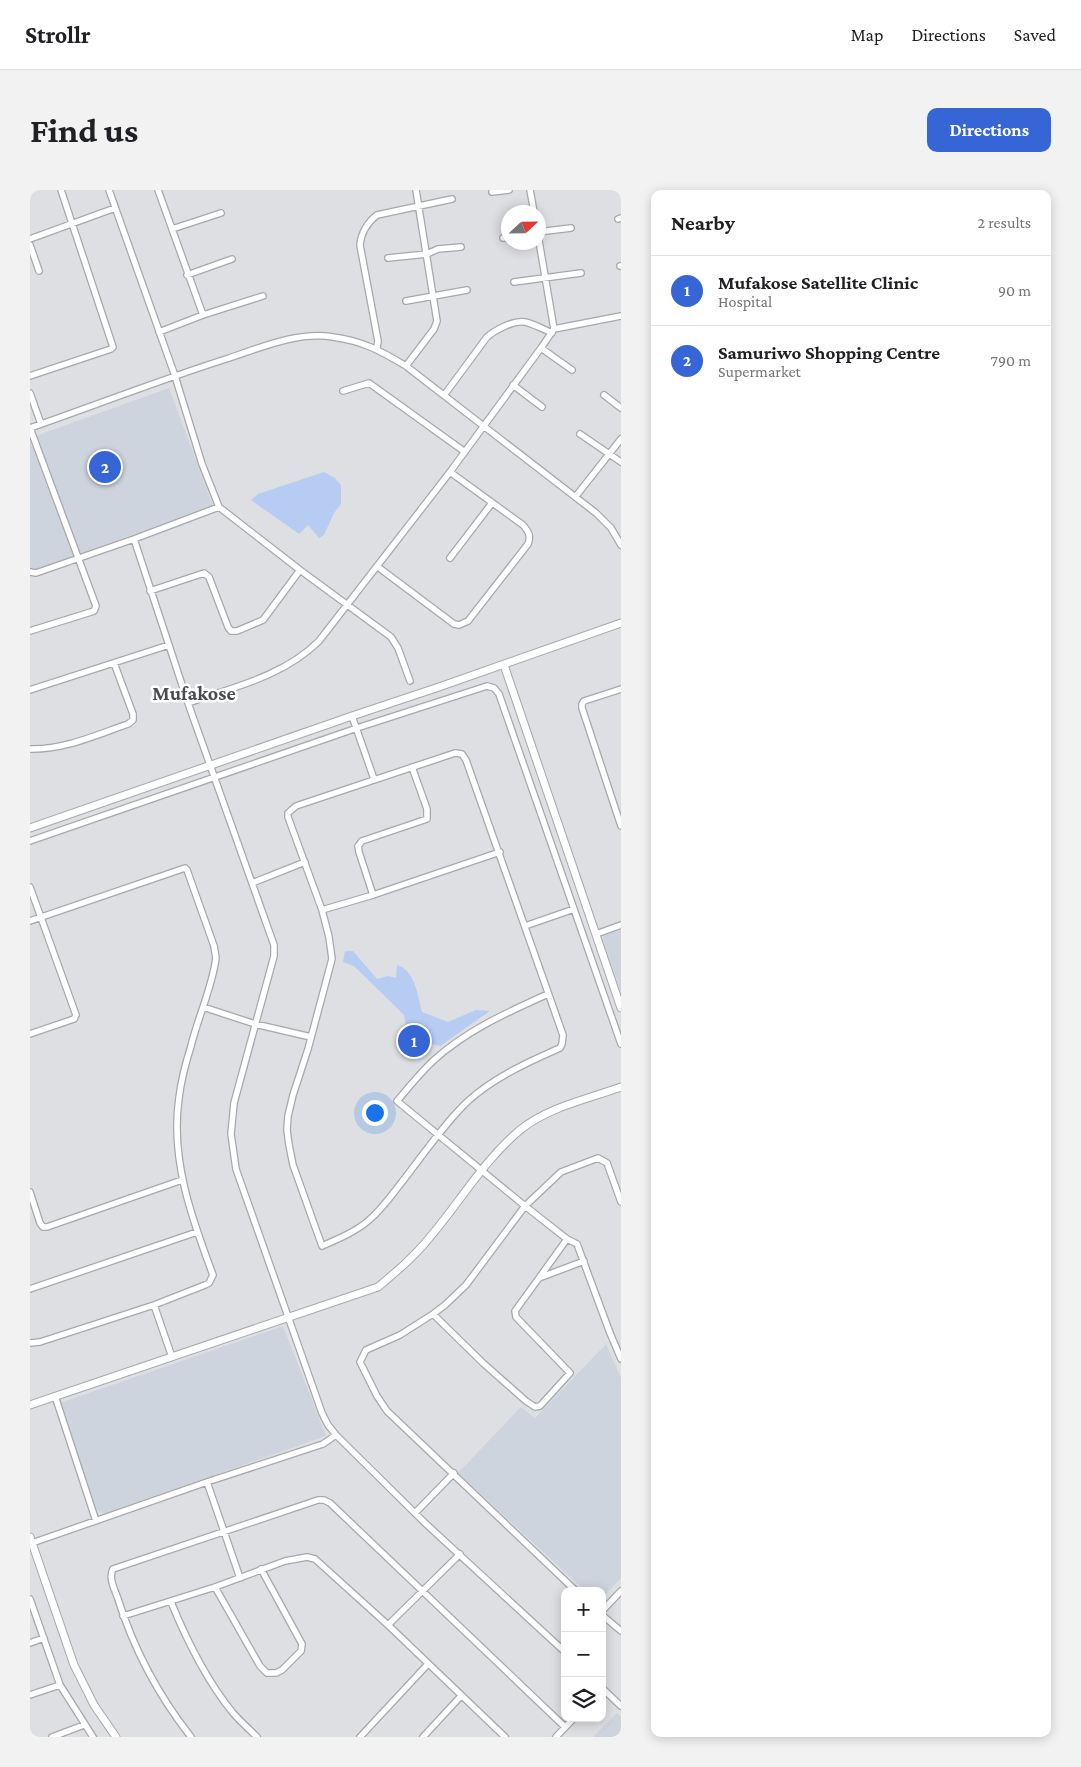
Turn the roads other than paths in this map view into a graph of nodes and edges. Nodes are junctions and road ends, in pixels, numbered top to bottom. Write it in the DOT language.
graph roads {
  1 [pos="61,190"];
  2 [pos="109,190"];
  3 [pos="158,190"];
  4 [pos="416,190"];
  5 [pos="509,190"];
  6 [pos="530,190"];
  7 [pos="492,192"];
  8 [pos="452,199"];
  9 [pos="533,205"];
  10 [pos="418,206"];
  11 [pos="115,208"];
  12 [pos="221,213"];
  13 [pos="73,223"];
  14 [pos="571,228"];
  15 [pos="172,230"];
  16 [pos="546,233"];
  17 [pos="30,239"];
  18 [pos="30,245"];
  19 [pos="461,247"];
  20 [pos="541,250"];
  21 [pos="427,254"];
  22 [pos="388,258"];
  23 [pos="232,259"];
  24 [pos="39,271"];
  25 [pos="581,273"];
  26 [pos="187,274"];
  27 [pos="546,278"];
  28 [pos="514,282"];
  29 [pos="467,290"];
  30 [pos="263,296"];
  31 [pos="434,298"];
  32 [pos="406,302"];
  33 [pos="202,315"];
  34 [pos="621,316"];
  35 [pos="553,331"];
  36 [pos="159,332"];
  37 [pos="377,348"];
  38 [pos="541,348"];
  39 [pos="406,366"];
  40 [pos="572,370"];
  41 [pos="30,376"];
  42 [pos="174,376"];
  43 [pos="513,385"];
  44 [pos="343,390"];
  45 [pos="30,393"];
  46 [pos="445,394"];
  47 [pos="604,395"];
  48 [pos="542,407"];
  49 [pos="621,408"];
  50 [pos="42,424"];
  51 [pos="484,425"];
  52 [pos="30,428"];
  53 [pos="580,434"];
  54 [pos="621,439"];
  55 [pos="465,452"];
  56 [pos="610,454"];
  57 [pos="621,462"];
  58 [pos="450,472"];
  59 [pos="576,496"];
  60 [pos="492,503"];
  61 [pos="219,507"];
  62 [pos="134,539"];
  63 [pos="621,545"];
  64 [pos="79,558"];
  65 [pos="450,558"];
  66 [pos="378,567"];
  67 [pos="300,570"];
  68 [pos="30,572"];
  69 [pos="150,591"];
  70 [pos="348,605"];
  71 [pos="621,623"];
  72 [pos="30,631"];
  73 [pos="169,645"];
  74 [pos="114,663"];
  75 [pos="504,665"];
  76 [pos="410,682"];
  77 [pos="621,689"];
  78 [pos="30,690"];
  79 [pos="188,703"];
  80 [pos="352,716"];
  81 [pos="357,728"];
  82 [pos="30,749"];
  83 [pos="211,765"];
  84 [pos="412,767"];
  85 [pos="215,777"];
  86 [pos="374,779"];
  87 [pos="621,826"];
  88 [pos="30,828"];
  89 [pos="30,841"];
  90 [pos="500,852"];
  91 [pos="305,862"];
  92 [pos="252,883"];
  93 [pos="30,887"];
  94 [pos="373,895"];
  95 [pos="574,909"];
  96 [pos="322,910"];
  97 [pos="41,917"];
  98 [pos="30,921"];
  99 [pos="621,925"];
  100 [pos="525,926"];
  101 [pos="596,934"];
  102 [pos="548,994"];
  103 [pos="202,1007"];
  104 [pos="621,1008"];
  105 [pos="255,1024"];
  106 [pos="30,1034"];
  107 [pos="311,1037"];
  108 [pos="621,1044"];
  109 [pos="621,1087"];
  110 [pos="438,1136"];
  111 [pos="481,1170"];
  112 [pos="182,1180"];
  113 [pos="30,1192"];
  114 [pos="621,1202"];
  115 [pos="525,1206"];
  116 [pos="196,1232"];
  117 [pos="567,1239"];
  118 [pos="584,1261"];
  119 [pos="539,1278"];
  120 [pos="30,1289"];
  121 [pos="154,1305"];
  122 [pos="433,1314"];
  123 [pos="287,1317"];
  124 [pos="30,1343"];
  125 [pos="172,1357"];
  126 [pos="621,1359"];
  127 [pos="55,1396"];
  128 [pos="30,1405"];
  129 [pos="336,1435"];
  130 [pos="454,1473"];
  131 [pos="207,1482"];
  132 [pos="415,1513"];
  133 [pos="96,1521"];
  134 [pos="223,1531"];
  135 [pos="31,1540"];
  136 [pos="460,1554"];
  137 [pos="262,1569"];
  138 [pos="240,1578"];
  139 [pos="215,1587"];
  140 [pos="572,1587"];
  141 [pos="621,1591"];
  142 [pos="423,1592"];
  143 [pos="30,1599"];
  144 [pos="170,1602"];
  145 [pos="606,1607"];
  146 [pos="123,1616"];
  147 [pos="606,1618"];
  148 [pos="388,1625"];
  149 [pos="621,1631"];
  150 [pos="44,1638"];
  151 [pos="30,1643"];
  152 [pos="561,1648"];
  153 [pos="428,1664"];
  154 [pos="60,1685"];
  155 [pos="606,1692"];
  156 [pos="30,1695"];
  157 [pos="461,1696"];
  158 [pos="621,1706"];
  159 [pos="570,1722"];
  160 [pos="84,1726"];
  161 [pos="566,1727"];
  162 [pos="498,1731"];
  163 [pos="52,1737"];
  164 [pos="92,1737"];
  165 [pos="116,1737"];
  166 [pos="191,1737"];
  167 [pos="257,1737"];
  168 [pos="360,1737"];
  169 [pos="423,1737"];
  170 [pos="493,1737"];
  171 [pos="504,1737"];
  172 [pos="556,1737"];
  1 -- 13 [label="street"];
  2 -- 11 [label="street"];
  3 -- 15 [label="street"];
  4 -- 10 [label="street"];
  5 -- 7 [label="street"];
  6 -- 9 [label="street"];
  8 -- 10 [label="street"];
  10 -- 21 [label="street"];
  10 -- 37 [label="street"];
  11 -- 13 [label="street"];
  11 -- 36 [label="street"];
  12 -- 15 [label="street"];
  13 -- 17 [label="street"];
  13 -- 41 [label="street"];
  14 -- 16 [label="street"];
  15 -- 26 [label="street"];
  18 -- 24 [label="street"];
  19 -- 21 [label="street"];
  20 -- 27 [label="street"];
  21 -- 22 [label="street"];
  21 -- 31 [label="street"];
  23 -- 26 [label="street"];
  25 -- 27 [label="street"];
  26 -- 33 [label="street"];
  27 -- 28 [label="street"];
  27 -- 35 [label="street"];
  29 -- 31 [label="street"];
  30 -- 33 [label="street"];
  31 -- 32 [label="street"];
  31 -- 39 [label="street"];
  33 -- 36 [label="street"];
  34 -- 35 [label="street"];
  35 -- 38 [label="street"];
  35 -- 46 [label="street"];
  36 -- 42 [label="street"];
  37 -- 39 [label="street"];
  37 -- 42 [label="street"];
  38 -- 40 [label="street"];
  38 -- 43 [label="street"];
  39 -- 46 [label="street"];
  42 -- 50 [label="street"];
  42 -- 61 [label="street"];
  43 -- 48 [label="street"];
  43 -- 51 [label="street"];
  44 -- 55 [label="street"];
  45 -- 50 [label="street"];
  46 -- 51 [label="street"];
  47 -- 49 [label="street"];
  50 -- 52 [label="street"];
  51 -- 55 [label="street"];
  51 -- 59 [label="street"];
  52 -- 64 [label="street"];
  53 -- 56 [label="street"];
  54 -- 56 [label="street"];
  55 -- 58 [label="street"];
  56 -- 57 [label="street"];
  56 -- 59 [label="street"];
  58 -- 60 [label="street"];
  58 -- 66 [label="street"];
  59 -- 63 [label="street"];
  60 -- 65 [label="street"];
  60 -- 66 [label="street"];
  61 -- 62 [label="street"];
  61 -- 67 [label="street"];
  62 -- 64 [label="street"];
  62 -- 69 [label="street"];
  64 -- 68 [label="street"];
  64 -- 72 [label="street"];
  66 -- 70 [label="street"];
  67 -- 69 [label="street"];
  67 -- 70 [label="street"];
  69 -- 73 [label="street"];
  70 -- 76 [label="street"];
  70 -- 79 [label="street"];
  71 -- 75 [label="street"];
  73 -- 74 [label="street"];
  73 -- 79 [label="street"];
  74 -- 78 [label="street"];
  74 -- 82 [label="street"];
  75 -- 80 [label="street"];
  75 -- 101 [label="street"];
  77 -- 87 [label="street"];
  79 -- 83 [label="street"];
  80 -- 81 [label="street"];
  80 -- 83 [label="street"];
  81 -- 85 [label="street"];
  81 -- 86 [label="street"];
  81 -- 95 [label="street"];
  83 -- 85 [label="street"];
  83 -- 88 [label="street"];
  84 -- 86 [label="street"];
  84 -- 90 [label="street"];
  84 -- 94 [label="street"];
  85 -- 89 [label="street"];
  85 -- 92 [label="street"];
  86 -- 91 [label="street"];
  90 -- 94 [label="street"];
  90 -- 100 [label="street"];
  91 -- 92 [label="street"];
  91 -- 96 [label="street"];
  92 -- 105 [label="street"];
  93 -- 97 [label="street"];
  94 -- 96 [label="street"];
  95 -- 100 [label="street"];
  95 -- 108 [label="street"];
  96 -- 107 [label="street"];
  97 -- 98 [label="street"];
  97 -- 103 [label="street"];
  97 -- 106 [label="street"];
  99 -- 101 [label="street"];
  100 -- 102 [label="street"];
  101 -- 104 [label="street"];
  102 -- 110 [label="street"];
  102 -- 110 [label="street"];
  103 -- 105 [label="street"];
  103 -- 112 [label="street"];
  105 -- 107 [label="street"];
  105 -- 123 [label="street"];
  107 -- 110 [label="street"];
  109 -- 111 [label="street"];
  110 -- 111 [label="street"];
  111 -- 115 [label="street"];
  111 -- 123 [label="street"];
  112 -- 113 [label="street"];
  112 -- 116 [label="street"];
  114 -- 115 [label="street"];
  115 -- 117 [label="street"];
  115 -- 122 [label="street"];
  116 -- 120 [label="street"];
  116 -- 121 [label="street"];
  117 -- 118 [label="street"];
  117 -- 119 [label="street"];
  118 -- 119 [label="street"];
  118 -- 126 [label="street"];
  119 -- 122 [label="street"];
  121 -- 124 [label="street"];
  121 -- 125 [label="street"];
  122 -- 130 [label="street"];
  123 -- 125 [label="street"];
  123 -- 129 [label="street"];
  125 -- 127 [label="street"];
  127 -- 128 [label="street"];
  127 -- 133 [label="street"];
  129 -- 131 [label="street"];
  129 -- 132 [label="street"];
  130 -- 132 [label="street"];
  130 -- 140 [label="street"];
  131 -- 133 [label="street"];
  131 -- 134 [label="street"];
  132 -- 136 [label="street"];
  133 -- 135 [label="street"];
  134 -- 138 [label="street"];
  134 -- 142 [label="street"];
  134 -- 146 [label="street"];
  135 -- 165 [label="street"];
  136 -- 142 [label="street"];
  136 -- 152 [label="street"];
  137 -- 138 [label="street"];
  137 -- 139 [label="street"];
  137 -- 148 [label="street"];
  138 -- 139 [label="street"];
  139 -- 144 [label="street"];
  141 -- 145 [label="street"];
  142 -- 148 [label="street"];
  142 -- 161 [label="street"];
  143 -- 150 [label="street"];
  144 -- 146 [label="street"];
  144 -- 167 [label="street"];
  146 -- 166 [label="street"];
  147 -- 149 [label="street"];
  148 -- 153 [label="street"];
  150 -- 151 [label="street"];
  150 -- 154 [label="street"];
  153 -- 157 [label="street"];
  153 -- 168 [label="street"];
  154 -- 156 [label="street"];
  154 -- 160 [label="street"];
  155 -- 158 [label="street"];
  157 -- 162 [label="street"];
  157 -- 169 [label="street"];
  159 -- 161 [label="street"];
  160 -- 163 [label="street"];
  160 -- 164 [label="street"];
  161 -- 172 [label="street"];
  162 -- 170 [label="street"];
  162 -- 171 [label="street"];
}
